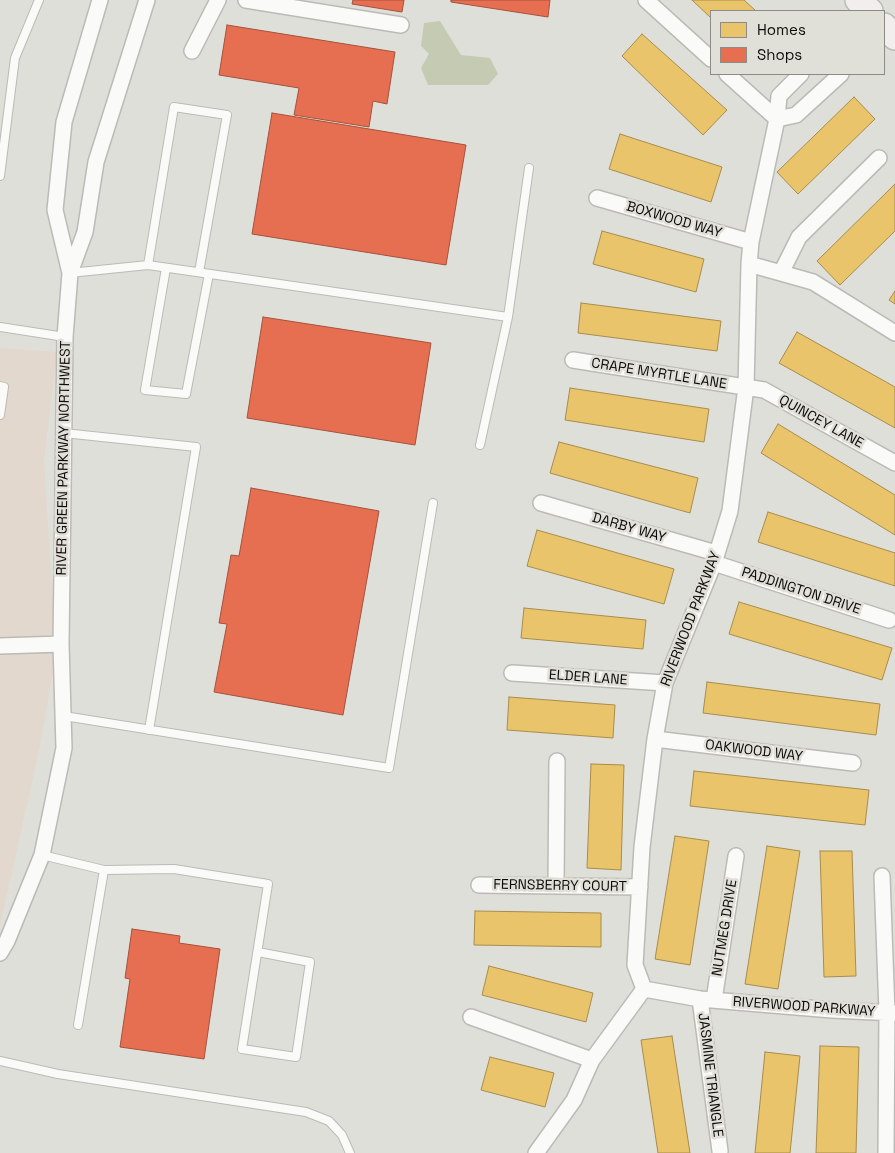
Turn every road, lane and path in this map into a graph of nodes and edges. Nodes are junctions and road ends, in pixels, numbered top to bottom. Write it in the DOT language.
graph roads {
  1 [pos="39,0"];
  2 [pos="100,0"];
  3 [pos="147,0"];
  4 [pos="218,0"];
  5 [pos="246,0"];
  6 [pos="646,0"];
  7 [pos="325,6"];
  8 [pos="400,25"];
  9 [pos="192,51"];
  10 [pos="710,58"];
  11 [pos="728,75"];
  12 [pos="800,75"];
  13 [pos="840,75"];
  14 [pos="777,119"];
  15 [pos="879,158"];
  16 [pos="529,168"];
  17 [pos="0,176"];
  18 [pos="596,198"];
  19 [pos="751,242"];
  20 [pos="749,264"];
  21 [pos="148,265"];
  22 [pos="166,268"];
  23 [pos="198,272"];
  24 [pos="70,273"];
  25 [pos="781,273"];
  26 [pos="209,274"];
  27 [pos="508,317"];
  28 [pos="0,327"];
  29 [pos="895,333"];
  30 [pos="65,336"];
  31 [pos="573,360"];
  32 [pos="0,386"];
  33 [pos="746,388"];
  34 [pos="0,415"];
  35 [pos="64,433"];
  36 [pos="480,445"];
  37 [pos="895,463"];
  38 [pos="433,503"];
  39 [pos="541,503"];
  40 [pos="715,558"];
  41 [pos="889,620"];
  42 [pos="62,644"];
  43 [pos="0,646"];
  44 [pos="512,673"];
  45 [pos="664,683"];
  46 [pos="64,716"];
  47 [pos="149,730"];
  48 [pos="655,739"];
  49 [pos="557,761"];
  50 [pos="853,763"];
  51 [pos="42,854"];
  52 [pos="736,856"];
  53 [pos="104,870"];
  54 [pos="882,876"];
  55 [pos="479,885"];
  56 [pos="556,886"];
  57 [pos="640,887"];
  58 [pos="258,952"];
  59 [pos="0,953"];
  60 [pos="644,989"];
  61 [pos="707,1000"];
  62 [pos="891,1013"];
  63 [pos="471,1017"];
  64 [pos="78,1026"];
  65 [pos="592,1060"];
  66 [pos="0,1061"];
  67 [pos="720,1151"];
  68 [pos="350,1153"];
  69 [pos="536,1153"];
  70 [pos="886,1153"];
  1 -- 17 [label="lane"];
  2 -- 24 [label="street, RIVER GREEN PARKWAY NORTHWEST"];
  3 -- 24 [label="street, RIVER GREEN PARKWAY NORTHWEST"];
  4 -- 9 [label="street"];
  5 -- 7 [label="street"];
  6 -- 10 [label="street"];
  7 -- 8 [label="street"];
  11 -- 14 [label="street"];
  12 -- 14 [label="street, RIVERWOOD PARKWAY"];
  13 -- 14 [label="street"];
  14 -- 19 [label="street, RIVERWOOD PARKWAY"];
  15 -- 25 [label="street"];
  16 -- 27 [label="lane"];
  18 -- 19 [label="street, BOXWOOD WAY"];
  19 -- 20 [label="street, RIVERWOOD PARKWAY"];
  20 -- 25 [label="street"];
  20 -- 33 [label="street, RIVERWOOD PARKWAY"];
  21 -- 22 [label="lane"];
  21 -- 23 [label="lane"];
  21 -- 24 [label="lane"];
  22 -- 23 [label="lane"];
  22 -- 26 [label="lane"];
  23 -- 26 [label="lane"];
  24 -- 30 [label="street, RIVER GREEN PARKWAY NORTHWEST"];
  25 -- 29 [label="street"];
  26 -- 27 [label="lane"];
  27 -- 36 [label="lane"];
  28 -- 30 [label="lane"];
  30 -- 35 [label="street, RIVER GREEN PARKWAY NORTHWEST"];
  31 -- 33 [label="street, CRAPE MYRTLE LANE"];
  32 -- 34 [label="lane"];
  33 -- 37 [label="street, QUINCEY LANE"];
  33 -- 40 [label="street, RIVERWOOD PARKWAY"];
  35 -- 42 [label="street, RIVER GREEN PARKWAY NORTHWEST"];
  35 -- 47 [label="lane"];
  38 -- 47 [label="lane"];
  39 -- 40 [label="street, DARBY WAY"];
  40 -- 41 [label="street, PADDINGTON DRIVE"];
  40 -- 45 [label="street, RIVERWOOD PARKWAY"];
  42 -- 43 [label="street"];
  42 -- 46 [label="street, RIVER GREEN PARKWAY NORTHWEST"];
  44 -- 45 [label="street, ELDER LANE"];
  45 -- 48 [label="street, RIVERWOOD PARKWAY"];
  46 -- 47 [label="lane"];
  46 -- 51 [label="street, RIVER GREEN PARKWAY NORTHWEST"];
  48 -- 50 [label="street, OAKWOOD WAY"];
  48 -- 57 [label="street, RIVERWOOD PARKWAY"];
  49 -- 56 [label="street"];
  51 -- 53 [label="lane"];
  51 -- 59 [label="street, RIVER GREEN PARKWAY NORTHWEST"];
  52 -- 61 [label="street, NUTMEG DRIVE"];
  53 -- 58 [label="lane"];
  53 -- 64 [label="lane"];
  54 -- 62 [label="street"];
  55 -- 56 [label="street, FERNSBERRY COURT"];
  56 -- 57 [label="street, FERNSBERRY COURT"];
  57 -- 60 [label="street, RIVERWOOD PARKWAY"];
  58 -- 58 [label="lane"];
  60 -- 61 [label="street, RIVERWOOD PARKWAY"];
  60 -- 65 [label="street"];
  61 -- 62 [label="street, RIVERWOOD PARKWAY"];
  61 -- 67 [label="street, JASMINE TRIANGLE"];
  62 -- 70 [label="street"];
  63 -- 65 [label="street"];
  65 -- 69 [label="street"];
  66 -- 68 [label="lane"];
}
